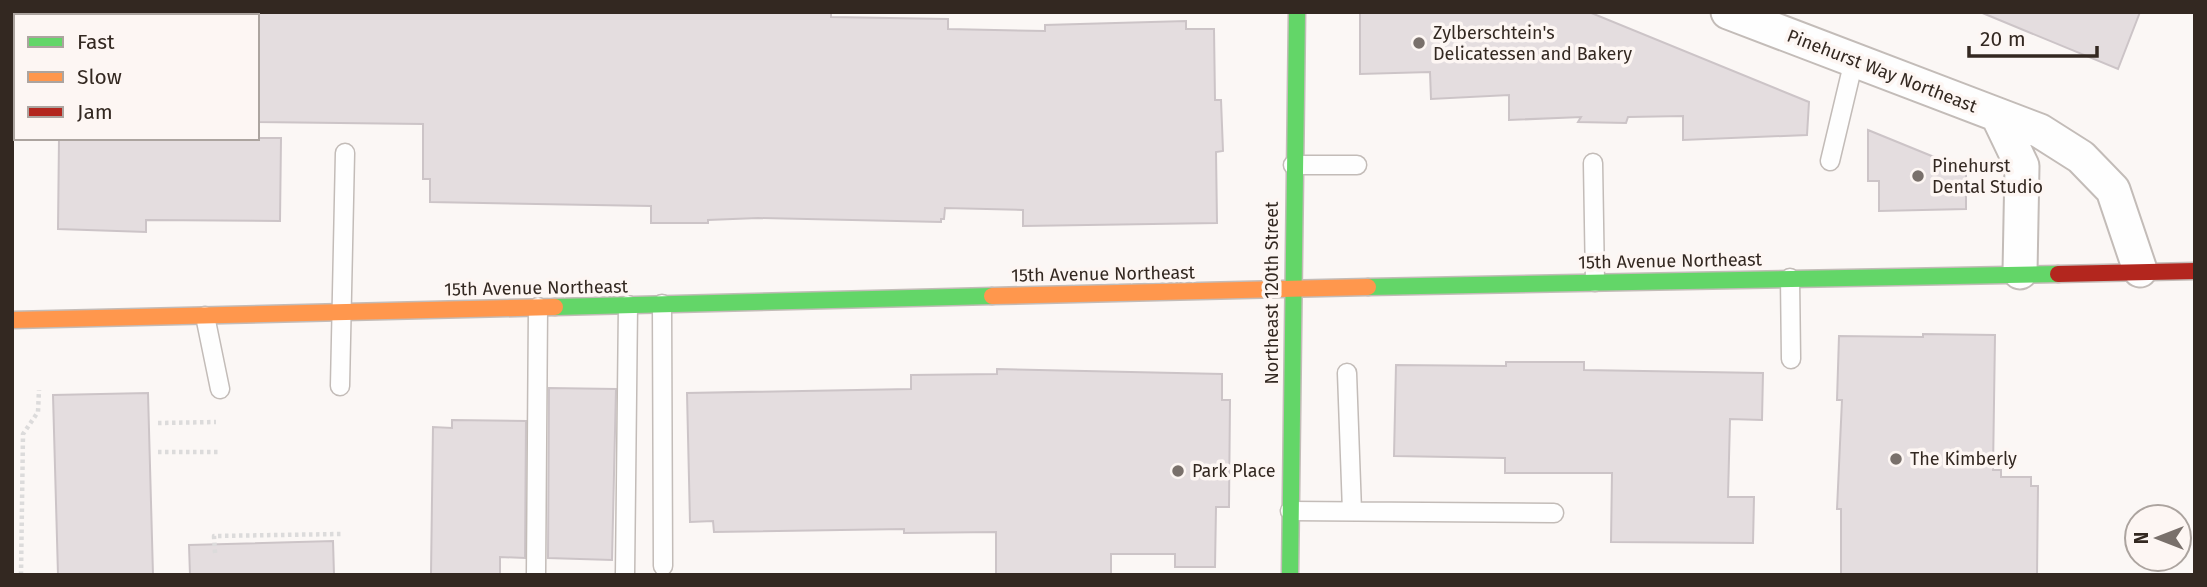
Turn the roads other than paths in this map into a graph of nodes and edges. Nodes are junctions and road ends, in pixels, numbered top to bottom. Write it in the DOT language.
graph roads {
  1 [pos="1297,12"];
  2 [pos="1728,12"];
  3 [pos="1854,60"];
  4 [pos="1998,116"];
  5 [pos="345,153"];
  6 [pos="1830,161"];
  7 [pos="1593,163"];
  8 [pos="1293,165"];
  9 [pos="1357,165"];
  10 [pos="2140,270"];
  11 [pos="2195,271"];
  12 [pos="2020,272"];
  13 [pos="1790,278"];
  14 [pos="1595,282"];
  15 [pos="1292,289"];
  16 [pos="662,304"];
  17 [pos="628,305"];
  18 [pos="538,307"];
  19 [pos="340,312"];
  20 [pos="205,316"];
  21 [pos="12,320"];
  22 [pos="1791,359"];
  23 [pos="1347,373"];
  24 [pos="340,386"];
  25 [pos="220,389"];
  26 [pos="1290,511"];
  27 [pos="1352,511"];
  28 [pos="1554,513"];
  29 [pos="663,566"];
  30 [pos="536,575"];
  31 [pos="625,575"];
  32 [pos="1290,575"];
  1 -- 8 [label="main road, Northeast 120th Street"];
  2 -- 3 [label="street, Pinehurst Way Northeast"];
  3 -- 4 [label="street, Pinehurst Way Northeast"];
  3 -- 6 [label="lane"];
  4 -- 10 [label="street, Pinehurst Way Northeast"];
  4 -- 12 [label="street, Pinehurst Way Northeast"];
  5 -- 19 [label="lane"];
  7 -- 14 [label="lane"];
  8 -- 9 [label="lane"];
  8 -- 15 [label="main road, Northeast 120th Street"];
  10 -- 11 [label="main road, 15th Avenue Northeast"];
  10 -- 12 [label="main road, 15th Avenue Northeast"];
  12 -- 13 [label="main road, 15th Avenue Northeast"];
  13 -- 14 [label="main road, 15th Avenue Northeast"];
  13 -- 22 [label="lane"];
  14 -- 15 [label="main road, 15th Avenue Northeast"];
  15 -- 16 [label="main road, 15th Avenue Northeast"];
  15 -- 26 [label="main road, Northeast 120th Street"];
  16 -- 17 [label="main road, 15th Avenue Northeast"];
  16 -- 29 [label="lane"];
  17 -- 18 [label="main road, 15th Avenue Northeast"];
  17 -- 31 [label="lane"];
  18 -- 19 [label="main road, 15th Avenue Northeast"];
  18 -- 30 [label="lane"];
  19 -- 20 [label="main road, 15th Avenue Northeast"];
  19 -- 24 [label="lane"];
  20 -- 21 [label="main road, 15th Avenue Northeast"];
  20 -- 25 [label="lane"];
  23 -- 27 [label="lane"];
  26 -- 27 [label="lane"];
  26 -- 32 [label="main road, Northeast 120th Street"];
  27 -- 28 [label="lane"];
}
